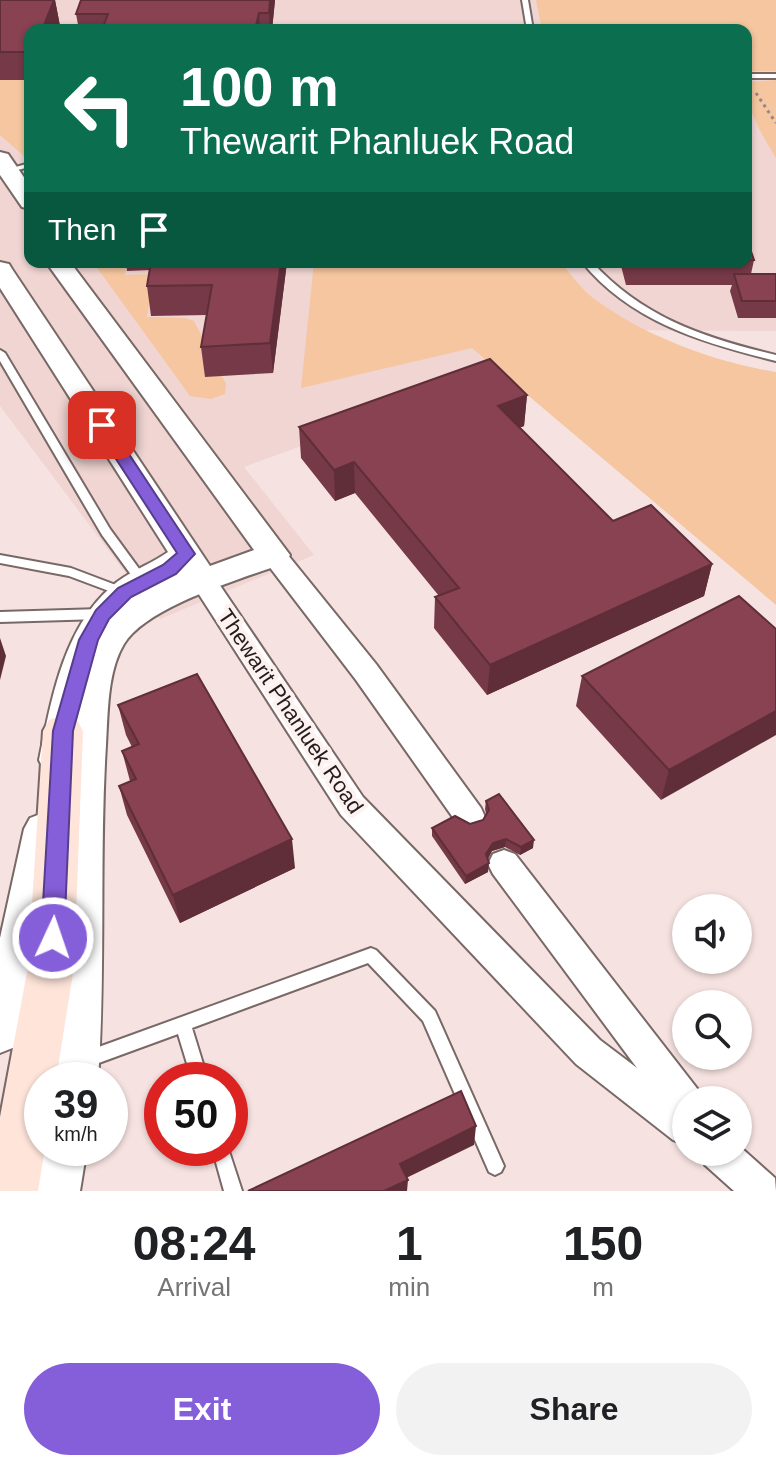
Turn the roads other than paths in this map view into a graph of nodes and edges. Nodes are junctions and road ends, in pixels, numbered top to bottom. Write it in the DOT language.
graph roads {
  1 [pos="525,0"];
  2 [pos="529,24"];
  3 [pos="752,76"];
  4 [pos="776,76"];
  5 [pos="10,167"];
  6 [pos="24,192"];
  7 [pos="62,268"];
  8 [pos="593,268"];
  9 [pos="0,269"];
  10 [pos="0,353"];
  11 [pos="776,358"];
  12 [pos="274,555"];
  13 [pos="0,559"];
  14 [pos="195,568"];
  15 [pos="124,597"];
  16 [pos="0,617"];
  17 [pos="63,731"];
  18 [pos="470,817"];
  19 [pos="504,864"];
  20 [pos="183,1024"];
  21 [pos="22,1029"];
  22 [pos="77,1062"];
  23 [pos="97,1062"];
  24 [pos="195,1062"];
  25 [pos="672,1086"];
  26 [pos="672,1116"];
  27 [pos="61,1166"];
  28 [pos="225,1166"];
  29 [pos="495,1166"];
  30 [pos="736,1166"];
  31 [pos="12,1191"];
  32 [pos="57,1191"];
  33 [pos="233,1191"];
  34 [pos="762,1191"];
  1 -- 2 [label="lane"];
  3 -- 4 [label="lane"];
  5 -- 6 [label="street"];
  7 -- 12 [label="street"];
  8 -- 11 [label="lane"];
  9 -- 14 [label="street, Thewarit Phanluek Road"];
  10 -- 15 [label="lane"];
  12 -- 14 [label="street"];
  12 -- 18 [label="street"];
  13 -- 15 [label="lane"];
  14 -- 15 [label="street"];
  14 -- 22 [label="street"];
  14 -- 26 [label="street, Thewarit Phanluek Road"];
  15 -- 16 [label="lane"];
  15 -- 17 [label="street"];
  17 -- 21 [label="main road"];
  19 -- 25 [label="street"];
  20 -- 23 [label="lane"];
  20 -- 24 [label="lane"];
  20 -- 29 [label="lane"];
  21 -- 31 [label="main road"];
  27 -- 32 [label="street"];
  28 -- 33 [label="lane"];
  30 -- 34 [label="street"];
}
